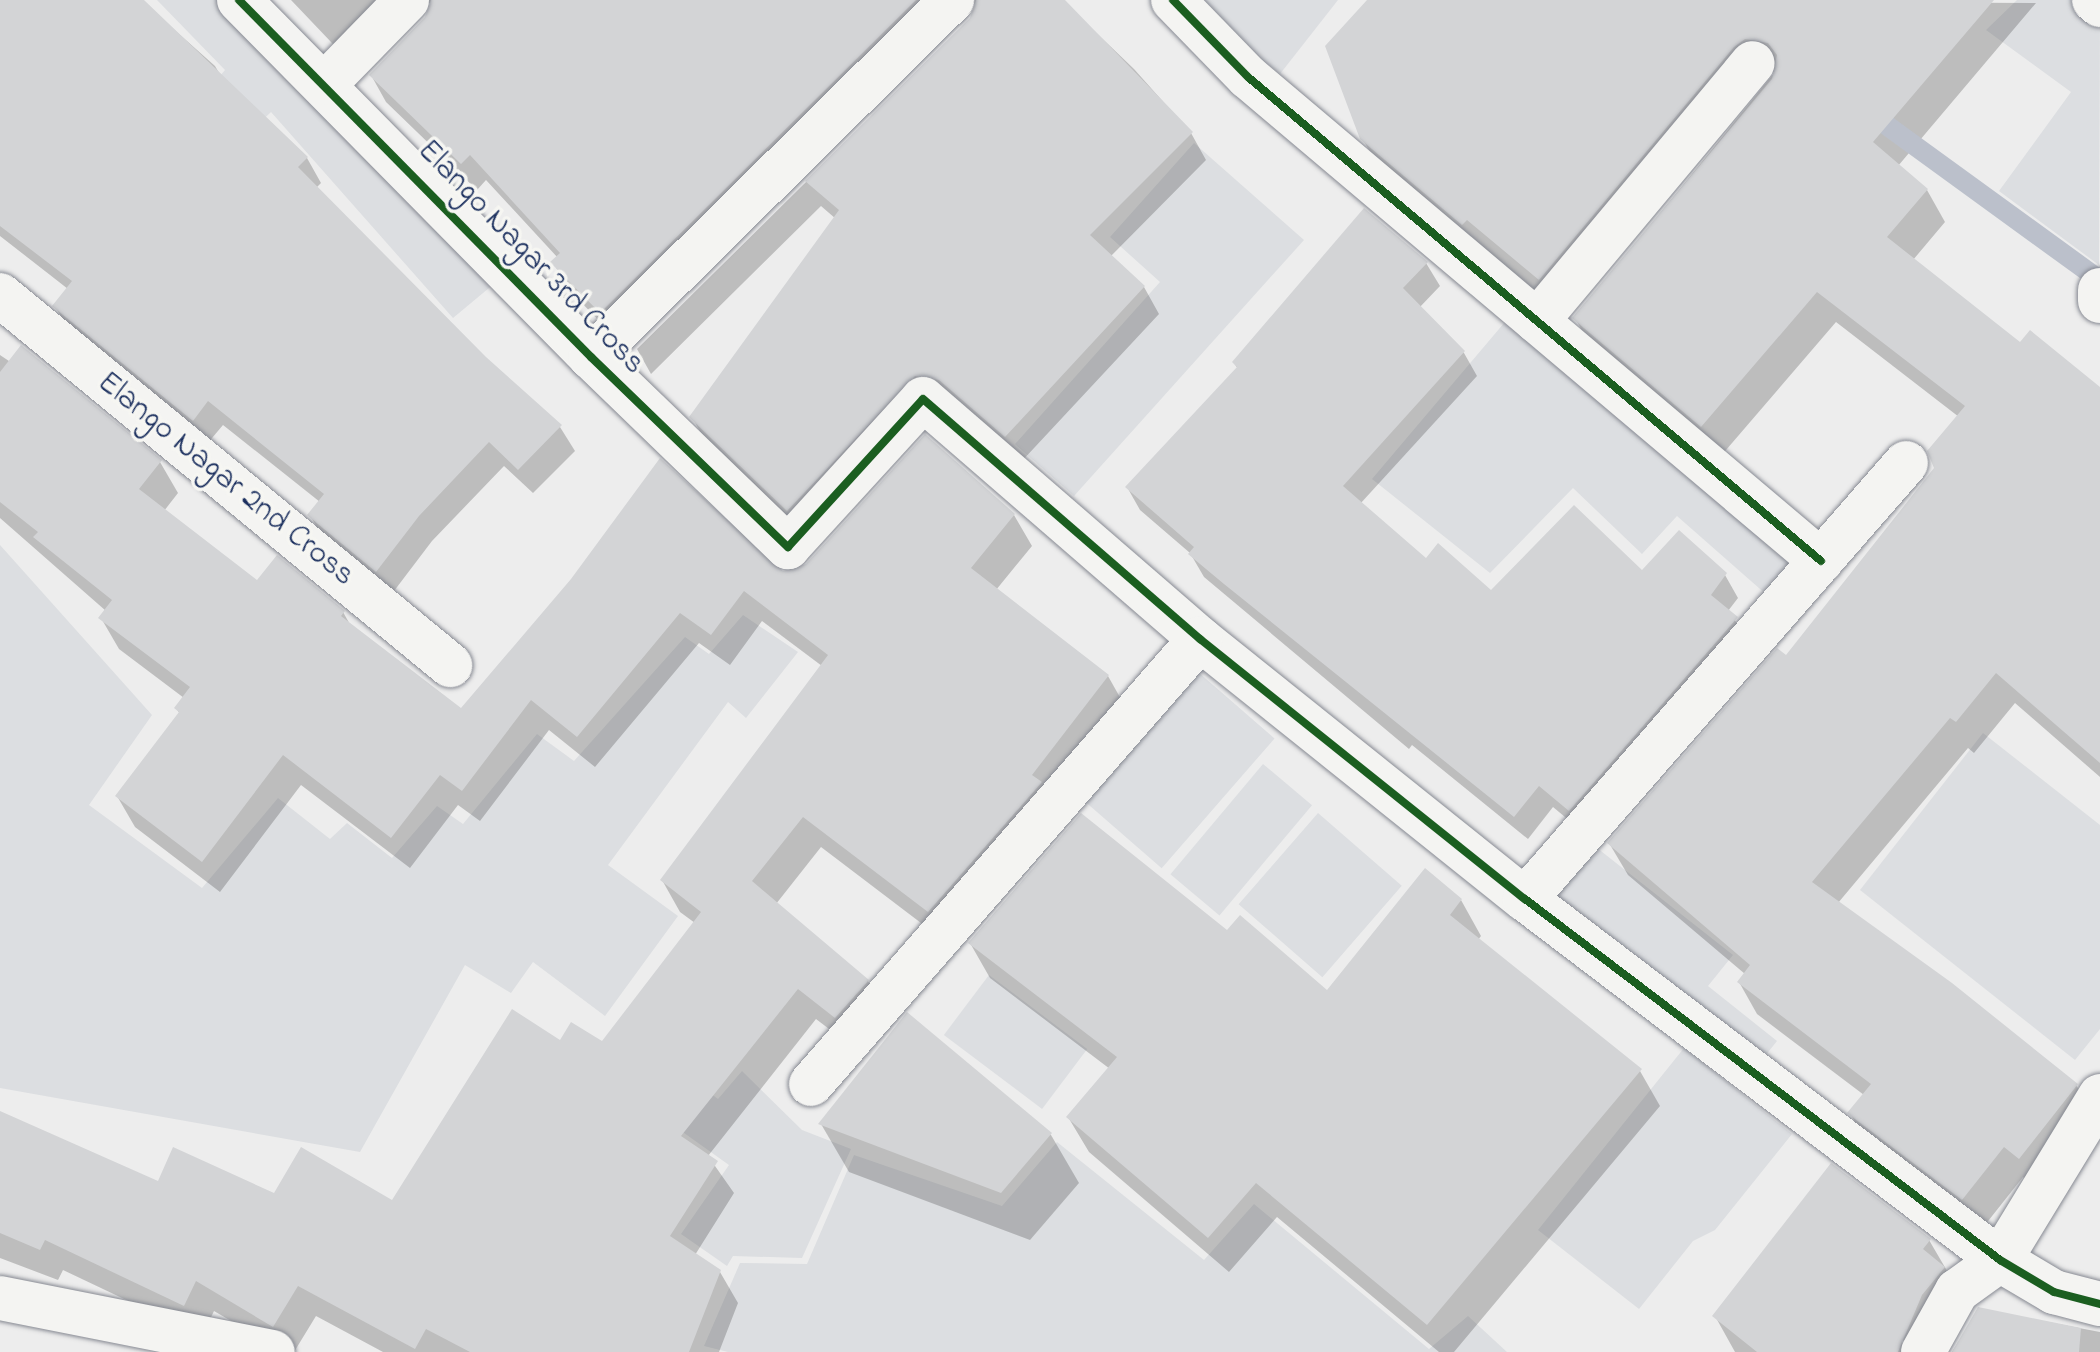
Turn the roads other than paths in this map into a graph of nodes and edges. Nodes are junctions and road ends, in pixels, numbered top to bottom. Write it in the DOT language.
graph roads {
  1 [pos="239,0"];
  2 [pos="407,0"];
  3 [pos="952,0"];
  4 [pos="1173,0"];
  5 [pos="2094,0"];
  6 [pos="2100,5"];
  7 [pos="1753,63"];
  8 [pos="326,83"];
  9 [pos="2100,290"];
  10 [pos="0,295"];
  11 [pos="2100,301"];
  12 [pos="1537,321"];
  13 [pos="591,357"];
  14 [pos="1906,463"];
  15 [pos="1821,561"];
  16 [pos="1200,639"];
  17 [pos="450,665"];
  18 [pos="1525,899"];
  19 [pos="811,1084"];
  20 [pos="2100,1096"];
  21 [pos="2000,1260"];
  22 [pos="0,1298"];
  23 [pos="2100,1304"];
  24 [pos="273,1352"];
  25 [pos="1923,1352"];
  1 -- 8 [label="street, Elango Nagar 3rd Cross"];
  2 -- 8 [label="street"];
  3 -- 13 [label="street"];
  4 -- 12 [label="street"];
  5 -- 6 [label="street"];
  7 -- 12 [label="street"];
  8 -- 13 [label="street, Elango Nagar 3rd Cross"];
  9 -- 11 [label="street"];
  10 -- 17 [label="street, Elango Nagar 2nd Cross"];
  12 -- 15 [label="street"];
  13 -- 16 [label="street, Elango Nagar 3rd Cross"];
  14 -- 15 [label="street"];
  15 -- 18 [label="street"];
  16 -- 18 [label="street"];
  16 -- 19 [label="street"];
  18 -- 21 [label="street"];
  20 -- 21 [label="street"];
  21 -- 23 [label="street"];
  21 -- 25 [label="street"];
  22 -- 24 [label="street"];
}
